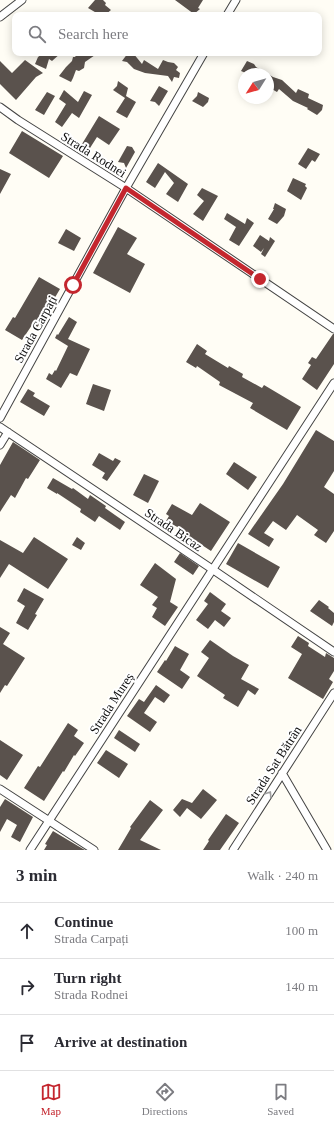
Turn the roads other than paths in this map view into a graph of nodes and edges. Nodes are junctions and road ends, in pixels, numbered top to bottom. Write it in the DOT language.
graph roads {
  1 [pos="22,0"];
  2 [pos="236,0"];
  3 [pos="229,12"];
  4 [pos="0,17"];
  5 [pos="202,56"];
  6 [pos="0,107"];
  7 [pos="126,188"];
  8 [pos="334,329"];
  9 [pos="334,383"];
  10 [pos="0,418"];
  11 [pos="0,428"];
  12 [pos="8,432"];
  13 [pos="0,445"];
  14 [pos="212,569"];
  15 [pos="334,652"];
  16 [pos="334,693"];
  17 [pos="282,773"];
  18 [pos="0,789"];
  19 [pos="48,820"];
  20 [pos="30,850"];
  21 [pos="94,850"];
  22 [pos="234,850"];
  23 [pos="327,850"];
  1 -- 4 [label="street"];
  2 -- 3 [label="street"];
  5 -- 7 [label="street, Strada Carpați"];
  6 -- 7 [label="street, Strada Rodnei"];
  7 -- 8 [label="street, Strada Rodnei"];
  7 -- 10 [label="street, Strada Carpați"];
  9 -- 14 [label="street, Strada Mureș"];
  11 -- 12 [label="street, Strada Bicaz"];
  12 -- 13 [label="street"];
  12 -- 14 [label="street, Strada Bicaz"];
  14 -- 15 [label="street, Strada Bicaz"];
  14 -- 19 [label="street, Strada Mureș"];
  16 -- 17 [label="street, Strada Sat Bătrân"];
  22 -- 17 [label="street, Strada Sat Bătrân, one-way"];
  17 -- 23 [label="street"];
  18 -- 19 [label="street"];
  19 -- 20 [label="street, Strada Mureș"];
  19 -- 21 [label="street"];
}
